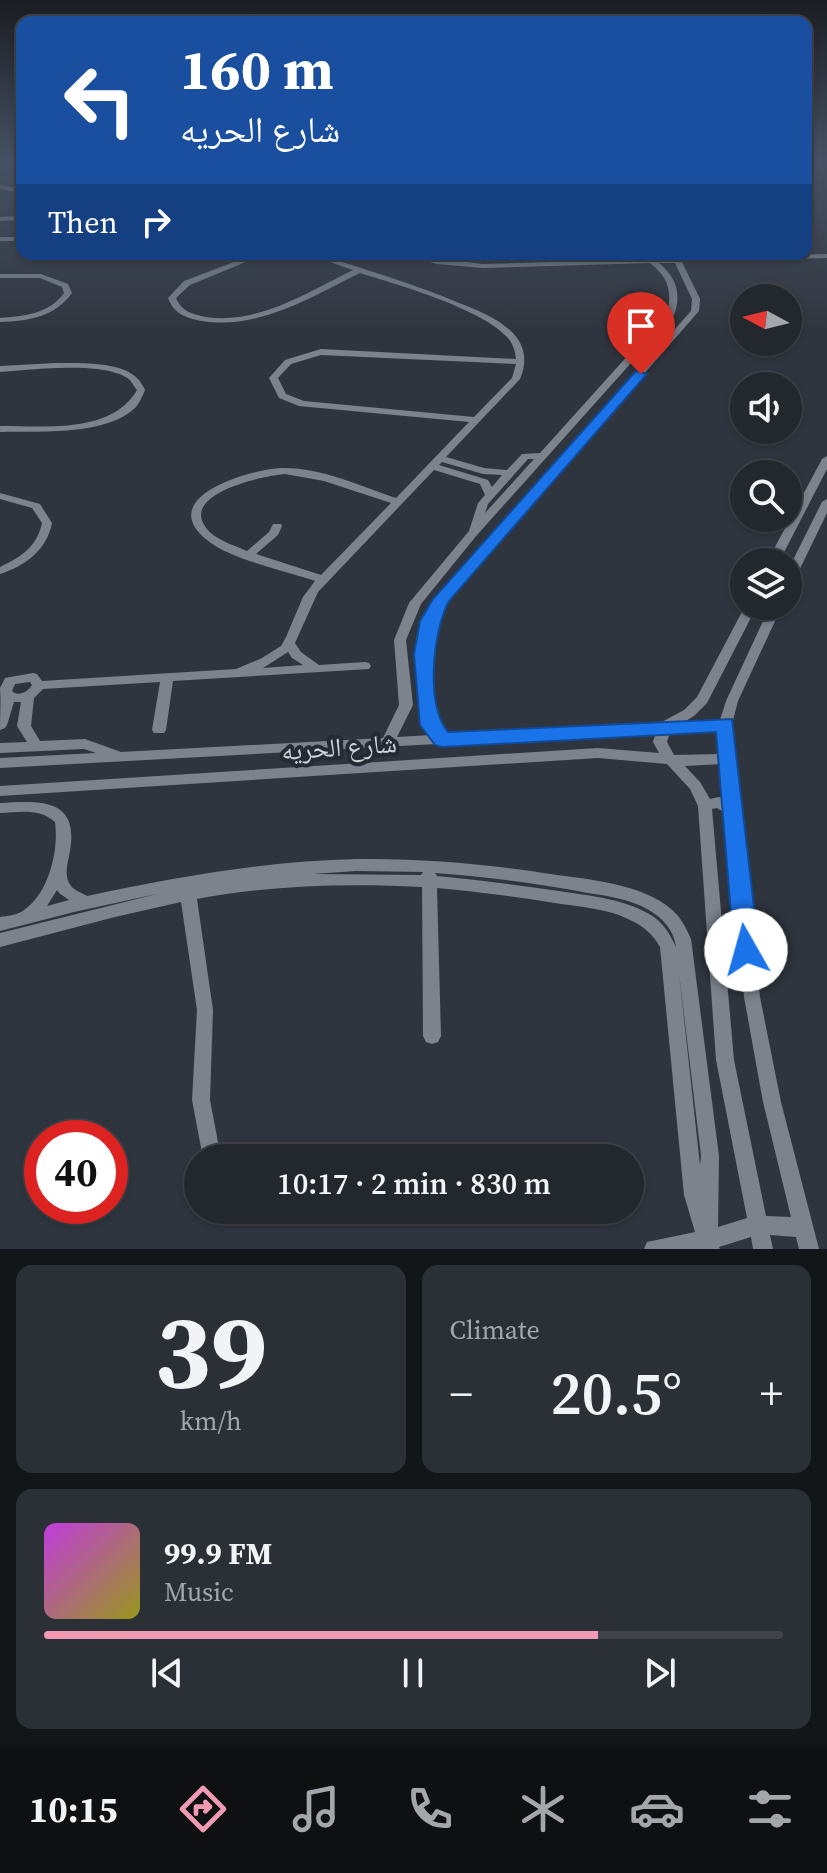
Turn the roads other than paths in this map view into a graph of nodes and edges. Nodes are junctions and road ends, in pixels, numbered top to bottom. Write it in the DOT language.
graph roads {
  1 [pos="246,260"];
  2 [pos="330,260"];
  3 [pos="441,260"];
  4 [pos="554,260"];
  5 [pos="657,260"];
  6 [pos="677,260"];
  7 [pos="358,271"];
  8 [pos="0,276"];
  9 [pos="669,278"];
  10 [pos="684,278"];
  11 [pos="0,320"];
  12 [pos="521,362"];
  13 [pos="0,369"];
  14 [pos="580,415"];
  15 [pos="476,420"];
  16 [pos="599,420"];
  17 [pos="0,429"];
  18 [pos="544,456"];
  19 [pos="827,459"];
  20 [pos="436,462"];
  21 [pos="511,473"];
  22 [pos="480,475"];
  23 [pos="490,495"];
  24 [pos="0,496"];
  25 [pos="398,502"];
  26 [pos="827,502"];
  27 [pos="277,526"];
  28 [pos="473,533"];
  29 [pos="780,548"];
  30 [pos="802,553"];
  31 [pos="250,554"];
  32 [pos="0,571"];
  33 [pos="323,580"];
  34 [pos="426,590"];
  35 [pos="448,592"];
  36 [pos="744,620"];
  37 [pos="770,620"];
  38 [pos="289,643"];
  39 [pos="365,666"];
  40 [pos="316,669"];
  41 [pos="239,673"];
  42 [pos="167,677"];
  43 [pos="39,685"];
  44 [pos="5,688"];
  45 [pos="28,696"];
  46 [pos="725,724"];
  47 [pos="0,726"];
  48 [pos="24,726"];
  49 [pos="665,726"];
  50 [pos="159,730"];
  51 [pos="592,731"];
  52 [pos="442,739"];
  53 [pos="388,742"];
  54 [pos="36,746"];
  55 [pos="0,748"];
  56 [pos="598,753"];
  57 [pos="178,754"];
  58 [pos="118,757"];
  59 [pos="671,759"];
  60 [pos="728,759"];
  61 [pos="0,763"];
  62 [pos="173,782"];
  63 [pos="0,791"];
  64 [pos="705,806"];
  65 [pos="0,808"];
  66 [pos="732,810"];
  67 [pos="58,869"];
  68 [pos="428,873"];
  69 [pos="187,887"];
  70 [pos="83,902"];
  71 [pos="28,917"];
  72 [pos="0,924"];
  73 [pos="0,940"];
  74 [pos="432,1036"];
  75 [pos="209,1144"];
  76 [pos="757,1225"];
  77 [pos="803,1227"];
  78 [pos="709,1245"];
  79 [pos="654,1249"];
  80 [pos="763,1249"];
  81 [pos="809,1249"];
  1 -- 7 [label="street"];
  2 -- 7 [label="street"];
  3 -- 4 [label="street"];
  5 -- 9 [label="street"];
  6 -- 10 [label="street"];
  7 -- 12 [label="street"];
  8 -- 11 [label="street"];
  9 -- 10 [label="street"];
  9 -- 14 [label="street"];
  10 -- 16 [label="street"];
  12 -- 15 [label="street"];
  12 -- 15 [label="street"];
  13 -- 17 [label="street"];
  14 -- 16 [label="street"];
  14 -- 18 [label="street"];
  15 -- 20 [label="street"];
  16 -- 35 [label="street"];
  18 -- 21 [label="street"];
  18 -- 28 [label="street"];
  19 -- 29 [label="street"];
  20 -- 22 [label="street"];
  20 -- 25 [label="street"];
  21 -- 22 [label="street"];
  21 -- 23 [label="street"];
  22 -- 23 [label="street"];
  23 -- 28 [label="street"];
  24 -- 32 [label="street"];
  25 -- 31 [label="street"];
  25 -- 33 [label="street"];
  26 -- 30 [label="street"];
  27 -- 31 [label="street"];
  28 -- 34 [label="street"];
  31 -- 33 [label="street"];
  33 -- 38 [label="street"];
  34 -- 35 [label="street"];
  34 -- 53 [label="street"];
  35 -- 52 [label="street"];
  36 -- 49 [label="street"];
  37 -- 46 [label="street"];
  38 -- 40 [label="street"];
  38 -- 41 [label="street"];
  39 -- 40 [label="street"];
  40 -- 41 [label="street"];
  41 -- 42 [label="street"];
  42 -- 43 [label="street"];
  42 -- 50 [label="street"];
  43 -- 44 [label="street"];
  43 -- 45 [label="street"];
  44 -- 45 [label="street"];
  44 -- 47 [label="street"];
  45 -- 48 [label="street"];
  46 -- 49 [label="street, شارع الحريه"];
  46 -- 60 [label="street"];
  47 -- 48 [label="street"];
  48 -- 54 [label="street"];
  49 -- 51 [label="street, شارع الحريه"];
  49 -- 59 [label="street"];
  51 -- 52 [label="street, شارع الحريه"];
  51 -- 56 [label="street"];
  52 -- 53 [label="street, شارع الحريه"];
  53 -- 57 [label="street, شارع الحريه"];
  54 -- 55 [label="street"];
  54 -- 58 [label="street"];
  56 -- 59 [label="street, شارع الحريه"];
  56 -- 62 [label="street, شارع الحريه"];
  57 -- 58 [label="street, شارع الحريه"];
  57 -- 62 [label="street"];
  58 -- 61 [label="street, شارع الحريه"];
  59 -- 60 [label="street, شارع الحريه"];
  59 -- 64 [label="street"];
  60 -- 66 [label="street"];
  62 -- 63 [label="street, شارع الحريه"];
  64 -- 66 [label="street"];
  64 -- 76 [label="street"];
  65 -- 67 [label="street"];
  66 -- 77 [label="street"];
  67 -- 70 [label="street"];
  67 -- 71 [label="street"];
  68 -- 69 [label="street"];
  68 -- 74 [label="street"];
  68 -- 78 [label="street"];
  69 -- 70 [label="street"];
  69 -- 73 [label="street"];
  69 -- 75 [label="street"];
  70 -- 71 [label="street"];
  71 -- 72 [label="street"];
  76 -- 77 [label="street"];
  76 -- 78 [label="street"];
  76 -- 80 [label="street"];
  77 -- 81 [label="street"];
  78 -- 79 [label="street"];
}
